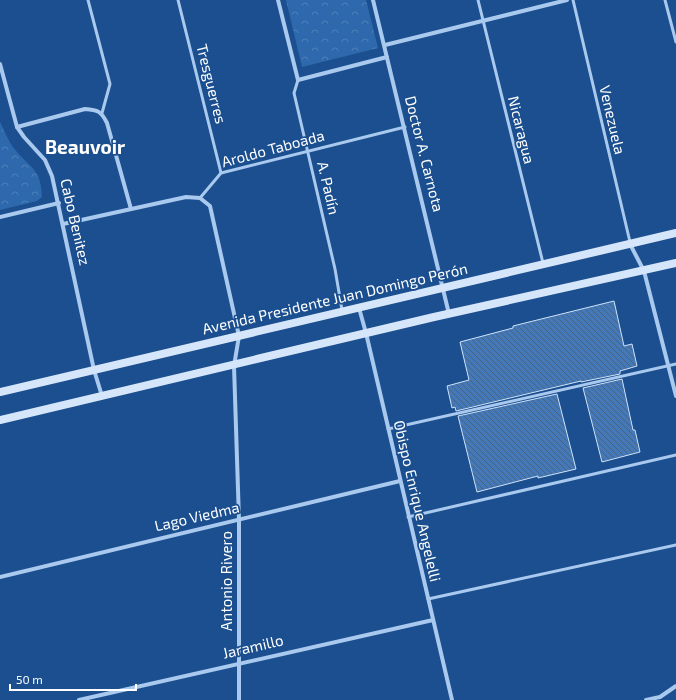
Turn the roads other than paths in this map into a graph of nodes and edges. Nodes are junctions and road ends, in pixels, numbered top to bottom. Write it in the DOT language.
graph roads {
  1 [pos="88,0"];
  2 [pos="178,0"];
  3 [pos="278,0"];
  4 [pos="373,0"];
  5 [pos="478,0"];
  6 [pos="567,0"];
  7 [pos="573,0"];
  8 [pos="665,0"];
  9 [pos="483,21"];
  10 [pos="676,42"];
  11 [pos="385,45"];
  12 [pos="387,57"];
  13 [pos="0,64"];
  14 [pos="298,80"];
  15 [pos="102,114"];
  16 [pos="17,127"];
  17 [pos="405,127"];
  18 [pos="308,151"];
  19 [pos="221,173"];
  20 [pos="200,198"];
  21 [pos="59,203"];
  22 [pos="131,209"];
  23 [pos="0,217"];
  24 [pos="63,224"];
  25 [pos="676,233"];
  26 [pos="630,244"];
  27 [pos="676,263"];
  28 [pos="544,265"];
  29 [pos="644,271"];
  30 [pos="444,288"];
  31 [pos="359,308"];
  32 [pos="342,312"];
  33 [pos="449,314"];
  34 [pos="366,333"];
  35 [pos="239,336"];
  36 [pos="676,364"];
  37 [pos="669,365"];
  38 [pos="234,366"];
  39 [pos="94,370"];
  40 [pos="0,392"];
  41 [pos="102,396"];
  42 [pos="676,396"];
  43 [pos="0,420"];
  44 [pos="388,429"];
  45 [pos="676,455"];
  46 [pos="400,481"];
  47 [pos="408,517"];
  48 [pos="238,520"];
  49 [pos="676,544"];
  50 [pos="0,577"];
  51 [pos="428,599"];
  52 [pos="433,620"];
  53 [pos="239,663"];
  54 [pos="676,686"];
  55 [pos="79,700"];
  56 [pos="239,700"];
  57 [pos="452,700"];
  58 [pos="646,700"];
  1 -- 15 [label="lane"];
  2 -- 19 [label="lane, Tresguerres"];
  3 -- 14 [label="street, A. Padín"];
  4 -- 11 [label="street, Doctor A. Carnota"];
  5 -- 9 [label="lane, Nicaragua"];
  6 -- 9 [label="street"];
  7 -- 26 [label="lane, Venezuela"];
  8 -- 10 [label="lane"];
  9 -- 11 [label="street"];
  9 -- 28 [label="lane, Nicaragua"];
  11 -- 12 [label="street, Doctor A. Carnota"];
  12 -- 14 [label="street"];
  12 -- 17 [label="street, Doctor A. Carnota"];
  13 -- 16 [label="street, Cabo Benitez"];
  14 -- 18 [label="lane, A. Padín"];
  15 -- 16 [label="street"];
  15 -- 22 [label="street"];
  16 -- 21 [label="street, Cabo Benitez"];
  17 -- 18 [label="lane, Aroldo Taboada"];
  17 -- 30 [label="street, Doctor A. Carnota"];
  18 -- 19 [label="lane, Aroldo Taboada"];
  18 -- 32 [label="lane, A. Padín"];
  19 -- 20 [label="lane, Aroldo Taboada"];
  20 -- 22 [label="street"];
  20 -- 35 [label="street"];
  21 -- 23 [label="street"];
  21 -- 24 [label="street, Cabo Benitez"];
  22 -- 24 [label="street"];
  24 -- 39 [label="street, Cabo Benitez"];
  25 -- 26 [label="main road, Avenida Presidente Juan Domingo Perón"];
  26 -- 28 [label="main road, Avenida Presidente Juan Domingo Perón"];
  26 -- 29 [label="street"];
  27 -- 29 [label="main road"];
  28 -- 30 [label="main road, Avenida Presidente Juan Domingo Perón"];
  29 -- 33 [label="main road"];
  29 -- 37 [label="street"];
  30 -- 31 [label="main road, Avenida Presidente Juan Domingo Perón"];
  30 -- 33 [label="street, Doctor A. Carnota"];
  31 -- 32 [label="main road, Avenida Presidente Juan Domingo Perón"];
  31 -- 34 [label="street, Obispo Enrique Angelelli"];
  32 -- 35 [label="main road, Avenida Presidente Juan Domingo Perón"];
  33 -- 34 [label="main road"];
  34 -- 38 [label="main road"];
  34 -- 44 [label="street, Obispo Enrique Angelelli"];
  35 -- 38 [label="street"];
  35 -- 39 [label="main road, Avenida Presidente Juan Domingo Perón"];
  36 -- 37 [label="lane"];
  37 -- 42 [label="street"];
  37 -- 44 [label="lane"];
  38 -- 41 [label="main road"];
  38 -- 48 [label="street, Antonio Rivero"];
  39 -- 40 [label="main road, Avenida Presidente Juan Domingo Perón"];
  39 -- 41 [label="street, Cabo Benitez"];
  41 -- 43 [label="main road"];
  44 -- 46 [label="street, Obispo Enrique Angelelli"];
  45 -- 47 [label="lane"];
  46 -- 47 [label="street, Obispo Enrique Angelelli"];
  46 -- 48 [label="street, Lago Viedma"];
  47 -- 51 [label="street, Obispo Enrique Angelelli"];
  48 -- 50 [label="street, Lago Viedma"];
  48 -- 53 [label="street, Antonio Rivero"];
  49 -- 51 [label="lane"];
  51 -- 52 [label="street, Obispo Enrique Angelelli"];
  52 -- 53 [label="street, Jaramillo"];
  52 -- 57 [label="street, Obispo Enrique Angelelli"];
  53 -- 55 [label="street, Jaramillo"];
  53 -- 56 [label="street, Antonio Rivero"];
  54 -- 58 [label="street"];
}
